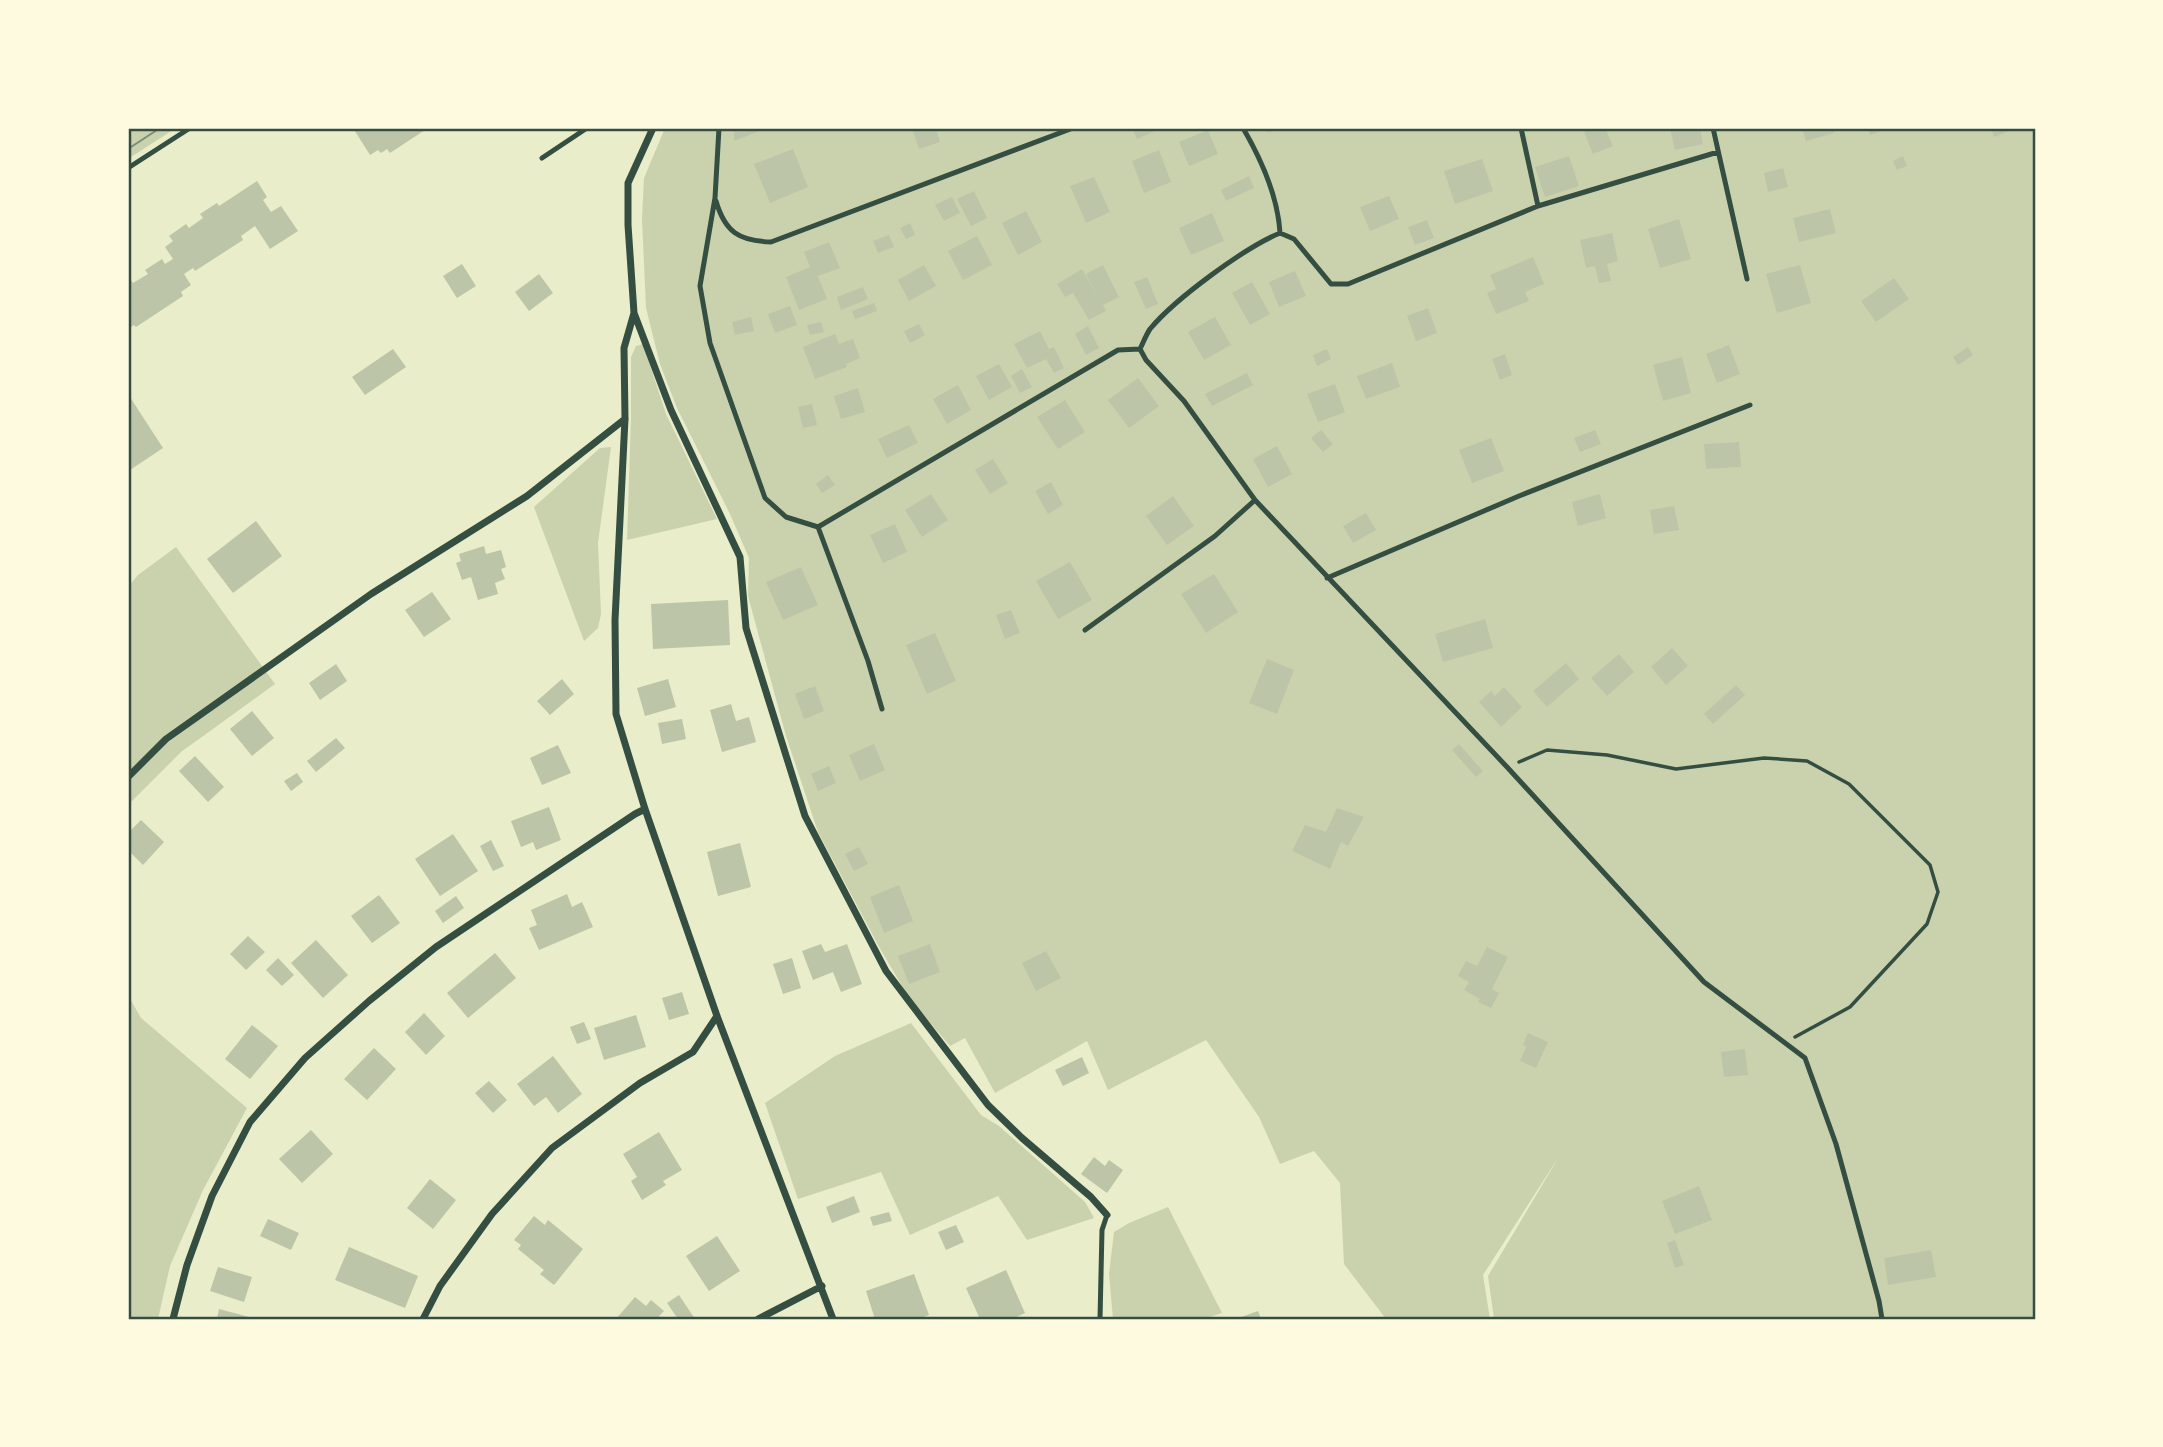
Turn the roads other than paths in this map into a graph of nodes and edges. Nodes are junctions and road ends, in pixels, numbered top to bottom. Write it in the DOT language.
graph roads {
  1 [pos="190,128"];
  2 [pos="587,128"];
  3 [pos="653,128"];
  4 [pos="719,128"];
  5 [pos="1073,128"];
  6 [pos="1243,128"];
  7 [pos="1521,128"];
  8 [pos="1713,128"];
  9 [pos="1718,152"];
  10 [pos="542,158"];
  11 [pos="128,168"];
  12 [pos="715,198"];
  13 [pos="1538,206"];
  14 [pos="1280,233"];
  15 [pos="1747,279"];
  16 [pos="634,313"];
  17 [pos="1140,349"];
  18 [pos="1751,405"];
  19 [pos="625,419"];
  20 [pos="1255,500"];
  21 [pos="818,527"];
  22 [pos="1327,578"];
  23 [pos="1085,630"];
  24 [pos="882,709"];
  25 [pos="128,777"];
  26 [pos="645,809"];
  27 [pos="717,1016"];
  28 [pos="1107,1215"];
  29 [pos="822,1286"];
  30 [pos="173,1319"];
  31 [pos="423,1319"];
  32 [pos="758,1319"];
  33 [pos="833,1319"];
  34 [pos="1100,1319"];
  35 [pos="1882,1319"];
  1 -- 11 [label="lane"];
  2 -- 10 [label="lane"];
  3 -- 16 [label="street"];
  4 -- 12 [label="lane"];
  5 -- 12 [label="lane"];
  6 -- 14 [label="lane"];
  7 -- 13 [label="lane"];
  8 -- 9 [label="lane"];
  9 -- 13 [label="lane"];
  9 -- 15 [label="lane"];
  12 -- 21 [label="lane"];
  13 -- 14 [label="lane"];
  14 -- 17 [label="lane"];
  16 -- 19 [label="street"];
  16 -- 28 [label="street"];
  17 -- 20 [label="lane"];
  17 -- 21 [label="lane"];
  18 -- 22 [label="lane"];
  19 -- 25 [label="street"];
  19 -- 26 [label="street"];
  20 -- 22 [label="lane"];
  20 -- 23 [label="lane"];
  21 -- 24 [label="lane"];
  22 -- 35 [label="lane"];
  26 -- 27 [label="street"];
  26 -- 30 [label="street"];
  27 -- 29 [label="street"];
  27 -- 31 [label="street"];
  28 -- 34 [label="lane"];
  29 -- 32 [label="street"];
  29 -- 33 [label="street"];
}
